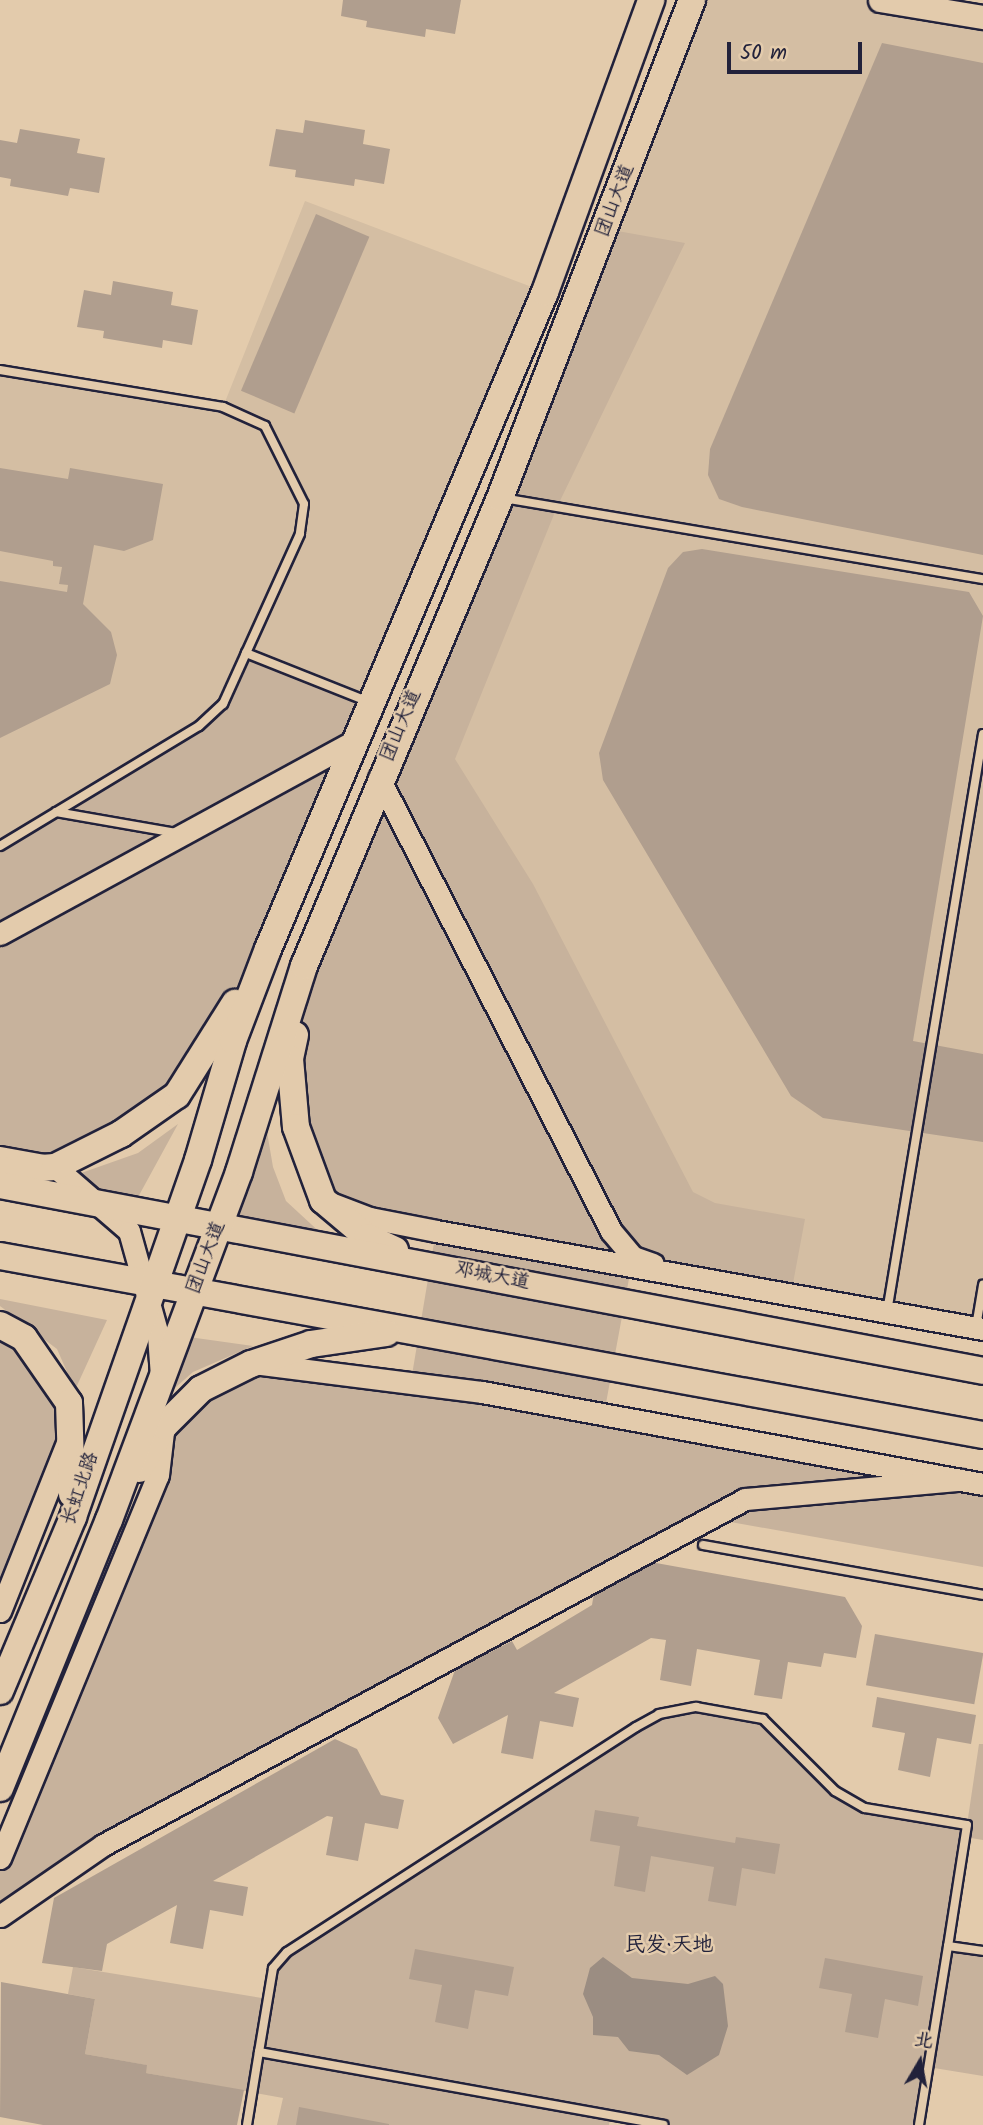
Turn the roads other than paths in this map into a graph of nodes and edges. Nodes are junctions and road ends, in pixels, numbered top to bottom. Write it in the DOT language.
graph roads {
  1 [pos="651,0"];
  2 [pos="692,0"];
  3 [pos="880,0"];
  4 [pos="983,17"];
  5 [pos="0,370"];
  6 [pos="500,498"];
  7 [pos="983,579"];
  8 [pos="246,653"];
  9 [pos="372,703"];
  10 [pos="983,734"];
  11 [pos="356,740"];
  12 [pos="379,778"];
  13 [pos="56,812"];
  14 [pos="183,835"];
  15 [pos="0,846"];
  16 [pos="0,934"];
  17 [pos="268,950"];
  18 [pos="310,954"];
  19 [pos="0,1157"];
  20 [pos="55,1167"];
  21 [pos="0,1171"];
  22 [pos="0,1185"];
  23 [pos="323,1200"];
  24 [pos="178,1217"];
  25 [pos="219,1225"];
  26 [pos="0,1256"];
  27 [pos="421,1263"];
  28 [pos="692,1277"];
  29 [pos="154,1284"];
  30 [pos="983,1285"];
  31 [pos="194,1291"];
  32 [pos="887,1312"];
  33 [pos="0,1325"];
  34 [pos="979,1328"];
  35 [pos="405,1330"];
  36 [pos="251,1364"];
  37 [pos="983,1371"];
  38 [pos="164,1426"];
  39 [pos="70,1435"];
  40 [pos="983,1435"];
  41 [pos="130,1458"];
  42 [pos="960,1480"];
  43 [pos="983,1484"];
  44 [pos="73,1517"];
  45 [pos="109,1520"];
  46 [pos="703,1545"];
  47 [pos="983,1595"];
  48 [pos="0,1611"];
  49 [pos="0,1691"];
  50 [pos="0,1788"];
  51 [pos="0,1858"];
  52 [pos="0,1916"];
  53 [pos="948,1946"];
  54 [pos="983,1951"];
  55 [pos="259,2052"];
  56 [pos="247,2125"];
  57 [pos="663,2125"];
  58 [pos="919,2125"];
  1 -- 9 [label="highway, 团山大道"];
  2 -- 6 [label="highway, 团山大道"];
  3 -- 4 [label="main road"];
  5 -- 8 [label="lane"];
  6 -- 7 [label="lane"];
  6 -- 12 [label="highway, 团山大道"];
  8 -- 9 [label="lane"];
  8 -- 13 [label="lane"];
  9 -- 11 [label="highway, 团山大道"];
  10 -- 32 [label="lane"];
  11 -- 14 [label="street"];
  11 -- 17 [label="highway, 团山大道"];
  12 -- 18 [label="highway, 团山大道"];
  12 -- 28 [label="street"];
  13 -- 14 [label="lane"];
  13 -- 15 [label="lane"];
  14 -- 16 [label="street"];
  17 -- 20 [label="highway"];
  17 -- 24 [label="highway, 团山大道"];
  18 -- 23 [label="highway"];
  18 -- 25 [label="highway, 团山大道"];
  19 -- 20 [label="street"];
  20 -- 21 [label="highway"];
  20 -- 38 [label="street"];
  22 -- 24 [label="highway, 邓城大道"];
  23 -- 27 [label="highway"];
  23 -- 28 [label="street"];
  24 -- 25 [label="highway, 邓城大道"];
  24 -- 29 [label="highway, 团山大道"];
  25 -- 27 [label="highway, 邓城大道"];
  25 -- 31 [label="highway, 团山大道"];
  26 -- 29 [label="highway"];
  27 -- 37 [label="highway, 邓城大道"];
  28 -- 32 [label="street"];
  29 -- 31 [label="highway"];
  29 -- 44 [label="highway, 长虹北路"];
  30 -- 34 [label="lane"];
  31 -- 35 [label="highway"];
  31 -- 41 [label="highway, 团山大道"];
  32 -- 34 [label="street"];
  33 -- 39 [label="highway"];
  35 -- 36 [label="highway"];
  35 -- 40 [label="highway"];
  36 -- 38 [label="highway"];
  36 -- 42 [label="street"];
  38 -- 45 [label="highway"];
  38 -- 51 [label="street"];
  39 -- 44 [label="highway"];
  39 -- 48 [label="street"];
  41 -- 45 [label="highway, 长虹北路"];
  42 -- 43 [label="street"];
  42 -- 52 [label="street"];
  44 -- 49 [label="highway, 长虹北路"];
  45 -- 50 [label="highway, 长虹北路"];
  46 -- 47 [label="lane"];
  53 -- 54 [label="lane"];
  53 -- 55 [label="lane"];
  53 -- 58 [label="lane"];
  55 -- 56 [label="lane"];
  55 -- 57 [label="lane"];
}
